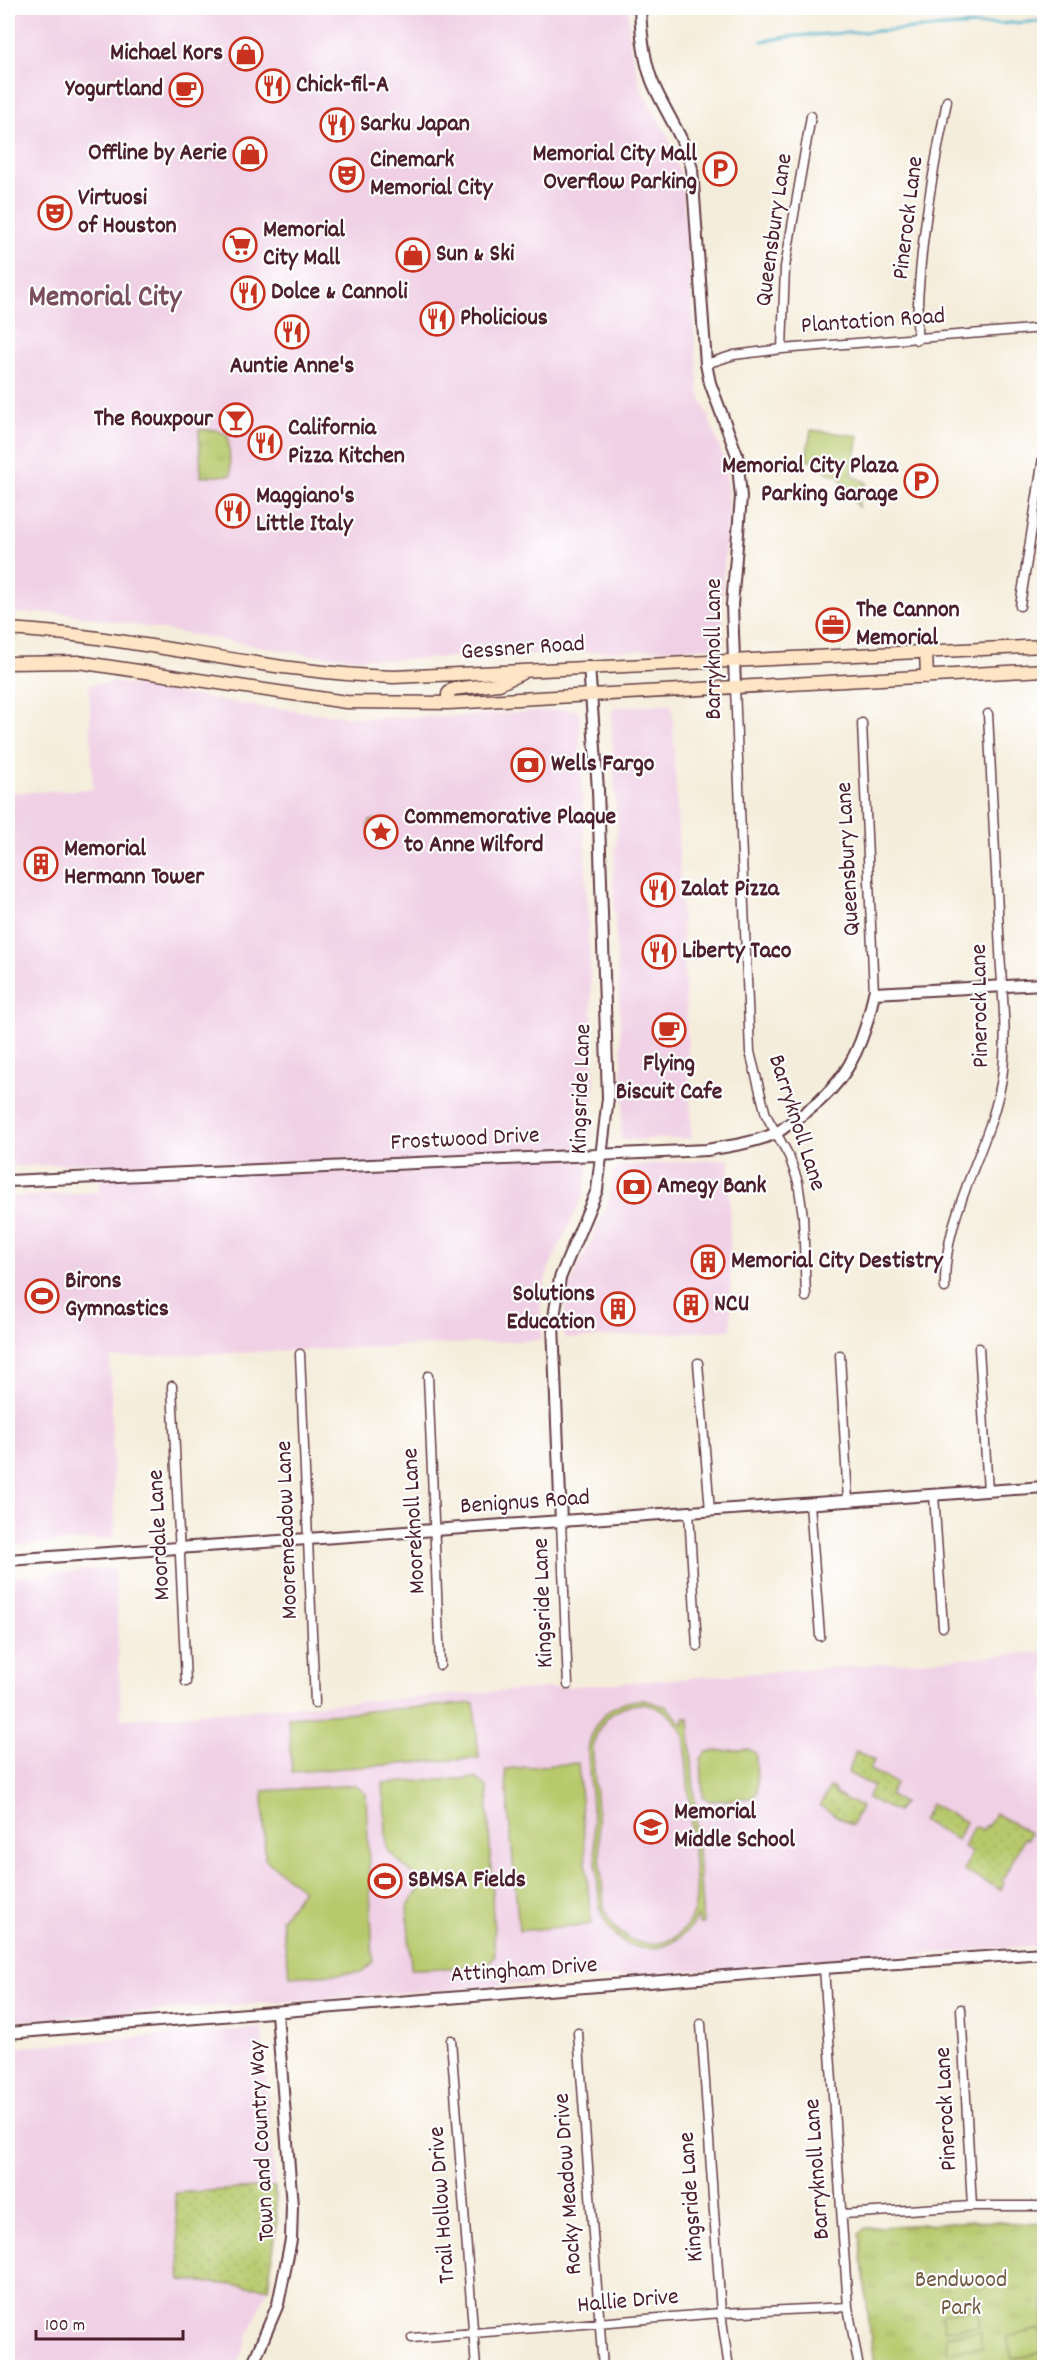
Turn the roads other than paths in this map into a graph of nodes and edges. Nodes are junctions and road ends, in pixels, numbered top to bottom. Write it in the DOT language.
graph roads {
  1 [pos="640,8"];
  2 [pos="947,101"];
  3 [pos="811,116"];
  4 [pos="1044,328"];
  5 [pos="917,340"];
  6 [pos="782,348"];
  7 [pos="706,364"];
  8 [pos="1044,451"];
  9 [pos="1020,606"];
  10 [pos="8,629"];
  11 [pos="1044,645"];
  12 [pos="926,651"];
  13 [pos="734,660"];
  14 [pos="8,663"];
  15 [pos="589,666"];
  16 [pos="528,669"];
  17 [pos="1044,670"];
  18 [pos="927,678"];
  19 [pos="735,687"];
  20 [pos="592,694"];
  21 [pos="448,703"];
  22 [pos="988,714"];
  23 [pos="862,723"];
  24 [pos="1044,984"];
  25 [pos="1002,987"];
  26 [pos="874,993"];
  27 [pos="776,1134"];
  28 [pos="602,1155"];
  29 [pos="8,1181"];
  30 [pos="945,1288"];
  31 [pos="806,1297"];
  32 [pos="979,1348"];
  33 [pos="300,1354"];
  34 [pos="840,1355"];
  35 [pos="698,1363"];
  36 [pos="428,1376"];
  37 [pos="172,1386"];
  38 [pos="1044,1487"];
  39 [pos="988,1491"];
  40 [pos="934,1495"];
  41 [pos="848,1502"];
  42 [pos="810,1504"];
  43 [pos="710,1511"];
  44 [pos="689,1512"];
  45 [pos="561,1522"];
  46 [pos="435,1531"];
  47 [pos="307,1539"];
  48 [pos="181,1548"];
  49 [pos="8,1560"];
  50 [pos="943,1627"];
  51 [pos="820,1636"];
  52 [pos="697,1646"];
  53 [pos="440,1665"];
  54 [pos="186,1682"];
  55 [pos="568,1685"];
  56 [pos="315,1703"];
  57 [pos="1044,1953"];
  58 [pos="824,1968"];
  59 [pos="961,2010"];
  60 [pos="278,2013"];
  61 [pos="701,2024"];
  62 [pos="8,2033"];
  63 [pos="578,2033"];
  64 [pos="452,2040"];
  65 [pos="972,2206"];
  66 [pos="1044,2206"];
  67 [pos="843,2214"];
  68 [pos="848,2307"];
  69 [pos="721,2313"];
  70 [pos="597,2324"];
  71 [pos="472,2333"];
  72 [pos="412,2337"];
  73 [pos="251,2367"];
  74 [pos="476,2367"];
  75 [pos="603,2367"];
  76 [pos="729,2367"];
  77 [pos="859,2367"];
  1 -- 7 [label="street, Barryknoll Lane"];
  2 -- 5 [label="street, Pinerock Lane"];
  3 -- 6 [label="street, Queensbury Lane"];
  4 -- 5 [label="street, Plantation Road"];
  5 -- 6 [label="street, Plantation Road"];
  6 -- 7 [label="street, Plantation Road"];
  7 -- 13 [label="street, Barryknoll Lane"];
  8 -- 9 [label="street"];
  10 -- 16 [label="main road, Gessner Road"];
  11 -- 12 [label="main road, Gessner Road"];
  12 -- 13 [label="main road, Gessner Road"];
  12 -- 18 [label="main road"];
  13 -- 15 [label="main road, Gessner Road"];
  13 -- 19 [label="street, Barryknoll Lane"];
  14 -- 21 [label="main road, Gessner Road"];
  15 -- 16 [label="main road, Gessner Road"];
  15 -- 20 [label="street, Kingsride Lane"];
  16 -- 21 [label="main road"];
  17 -- 18 [label="main road, Gessner Road"];
  18 -- 19 [label="main road, Gessner Road"];
  19 -- 20 [label="main road, Gessner Road"];
  19 -- 27 [label="street, Barryknoll Lane"];
  20 -- 21 [label="main road, Gessner Road"];
  20 -- 28 [label="street, Kingsride Lane"];
  22 -- 25 [label="street, Pinerock Lane"];
  23 -- 26 [label="street, Queensbury Lane"];
  24 -- 25 [label="street"];
  25 -- 26 [label="street"];
  25 -- 30 [label="street, Pinerock Lane"];
  26 -- 27 [label="street, Frostwood Drive"];
  27 -- 28 [label="street, Frostwood Drive"];
  27 -- 31 [label="street, Barryknoll Lane"];
  28 -- 29 [label="street, Frostwood Drive"];
  28 -- 45 [label="street, Kingsride Lane"];
  32 -- 39 [label="street"];
  33 -- 47 [label="street, Mooremeadow Lane"];
  34 -- 41 [label="street"];
  35 -- 43 [label="street"];
  36 -- 46 [label="street, Mooreknoll Lane"];
  37 -- 48 [label="street, Moordale Lane"];
  38 -- 39 [label="street, Benignus Road"];
  39 -- 40 [label="street, Benignus Road"];
  40 -- 41 [label="street, Benignus Road"];
  40 -- 50 [label="street"];
  41 -- 42 [label="street, Benignus Road"];
  42 -- 43 [label="street, Benignus Road"];
  42 -- 51 [label="street"];
  43 -- 44 [label="street, Benignus Road"];
  44 -- 45 [label="street, Benignus Road"];
  44 -- 52 [label="street"];
  45 -- 46 [label="street, Benignus Road"];
  45 -- 55 [label="street, Kingsride Lane"];
  46 -- 47 [label="street, Benignus Road"];
  46 -- 53 [label="street, Mooreknoll Lane"];
  47 -- 48 [label="street, Benignus Road"];
  47 -- 56 [label="street, Mooremeadow Lane"];
  48 -- 49 [label="street, Benignus Road"];
  48 -- 54 [label="street, Moordale Lane"];
  57 -- 58 [label="street, Attingham Drive"];
  58 -- 60 [label="street, Attingham Drive"];
  58 -- 67 [label="street, Barryknoll Lane"];
  59 -- 65 [label="street, Pinerock Lane"];
  60 -- 62 [label="street, Attingham Drive"];
  60 -- 73 [label="street, Town and Country Way"];
  61 -- 69 [label="street, Kingsride Lane"];
  63 -- 70 [label="street, Rocky Meadow Drive"];
  64 -- 71 [label="street, Trail Hollow Drive"];
  65 -- 66 [label="street"];
  65 -- 67 [label="street"];
  67 -- 68 [label="street, Barryknoll Lane"];
  68 -- 69 [label="street, Hallie Drive"];
  68 -- 77 [label="street, Barryknoll Lane"];
  69 -- 70 [label="street, Hallie Drive"];
  69 -- 76 [label="street, Kingsride Lane"];
  70 -- 71 [label="street, Hallie Drive"];
  70 -- 75 [label="street, Rocky Meadow Drive"];
  71 -- 72 [label="street, Hallie Drive"];
  71 -- 74 [label="street, Trail Hollow Drive"];
}
